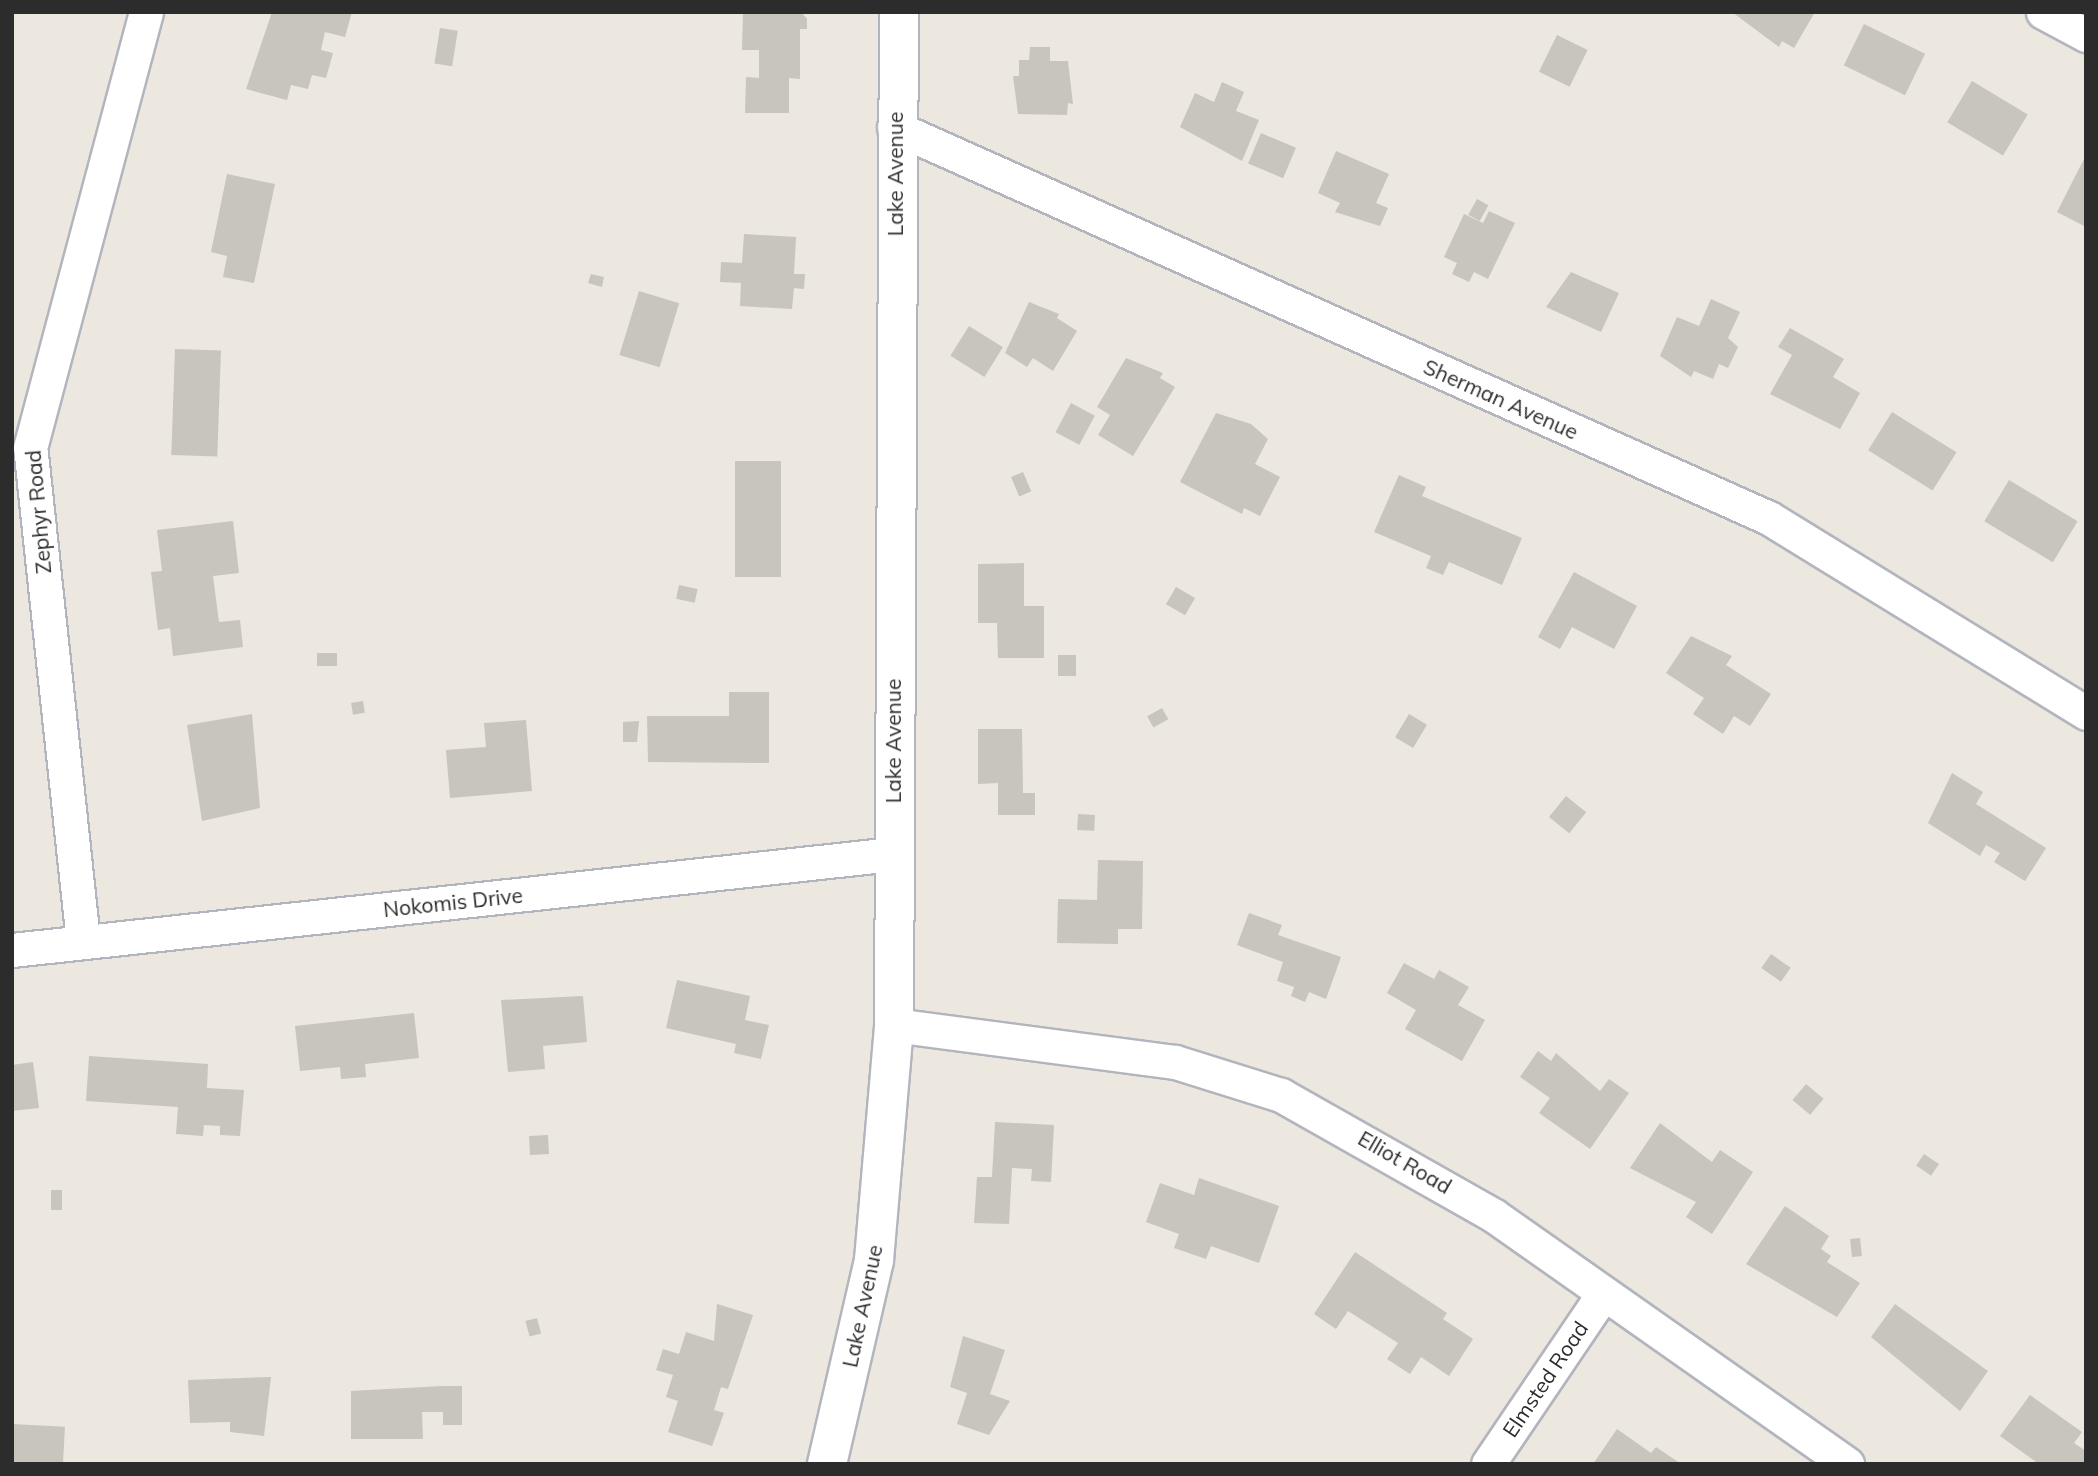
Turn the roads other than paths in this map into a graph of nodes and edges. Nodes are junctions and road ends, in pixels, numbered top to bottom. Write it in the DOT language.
graph roads {
  1 [pos="146,12"];
  2 [pos="899,12"];
  3 [pos="2043,12"];
  4 [pos="2086,35"];
  5 [pos="894,127"];
  6 [pos="2086,713"];
  7 [pos="893,854"];
  8 [pos="83,941"];
  9 [pos="12,950"];
  10 [pos="894,1025"];
  11 [pos="1603,1294"];
  12 [pos="827,1464"];
  13 [pos="1488,1464"];
  14 [pos="1847,1464"];
  1 -- 8 [label="street, Zephyr Road"];
  2 -- 5 [label="street, Lake Avenue"];
  3 -- 4 [label="street"];
  5 -- 6 [label="street, Sherman Avenue"];
  5 -- 7 [label="street, Lake Avenue"];
  7 -- 8 [label="street, Nokomis Drive"];
  7 -- 10 [label="street, Lake Avenue"];
  8 -- 9 [label="street, Nokomis Drive"];
  10 -- 11 [label="street, Elliot Road"];
  10 -- 12 [label="street, Lake Avenue"];
  11 -- 13 [label="street, Elmsted Road"];
  11 -- 14 [label="street, Elliot Road"];
}
